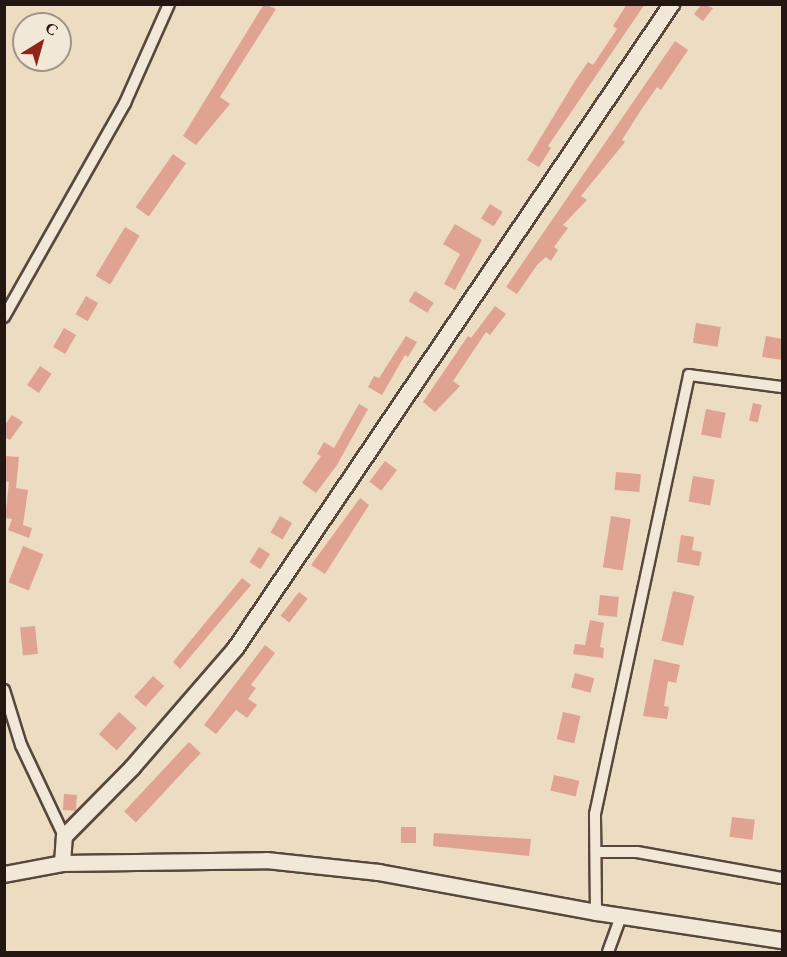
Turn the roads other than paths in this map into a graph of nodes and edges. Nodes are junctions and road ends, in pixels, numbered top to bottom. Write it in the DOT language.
graph roads {
  1 [pos="169,4"];
  2 [pos="671,4"];
  3 [pos="4,316"];
  4 [pos="783,387"];
  5 [pos="4,690"];
  6 [pos="64,836"];
  7 [pos="596,852"];
  8 [pos="62,863"];
  9 [pos="4,874"];
  10 [pos="783,878"];
  11 [pos="596,912"];
  12 [pos="621,916"];
  13 [pos="783,940"];
  14 [pos="608,952"];
  1 -- 3 [label="street"];
  2 -- 6 [label="street"];
  4 -- 7 [label="street"];
  5 -- 6 [label="street"];
  6 -- 8 [label="street"];
  7 -- 10 [label="street"];
  7 -- 11 [label="street"];
  8 -- 9 [label="street"];
  8 -- 11 [label="street"];
  11 -- 12 [label="street"];
  12 -- 13 [label="street"];
  12 -- 14 [label="street"];
}
